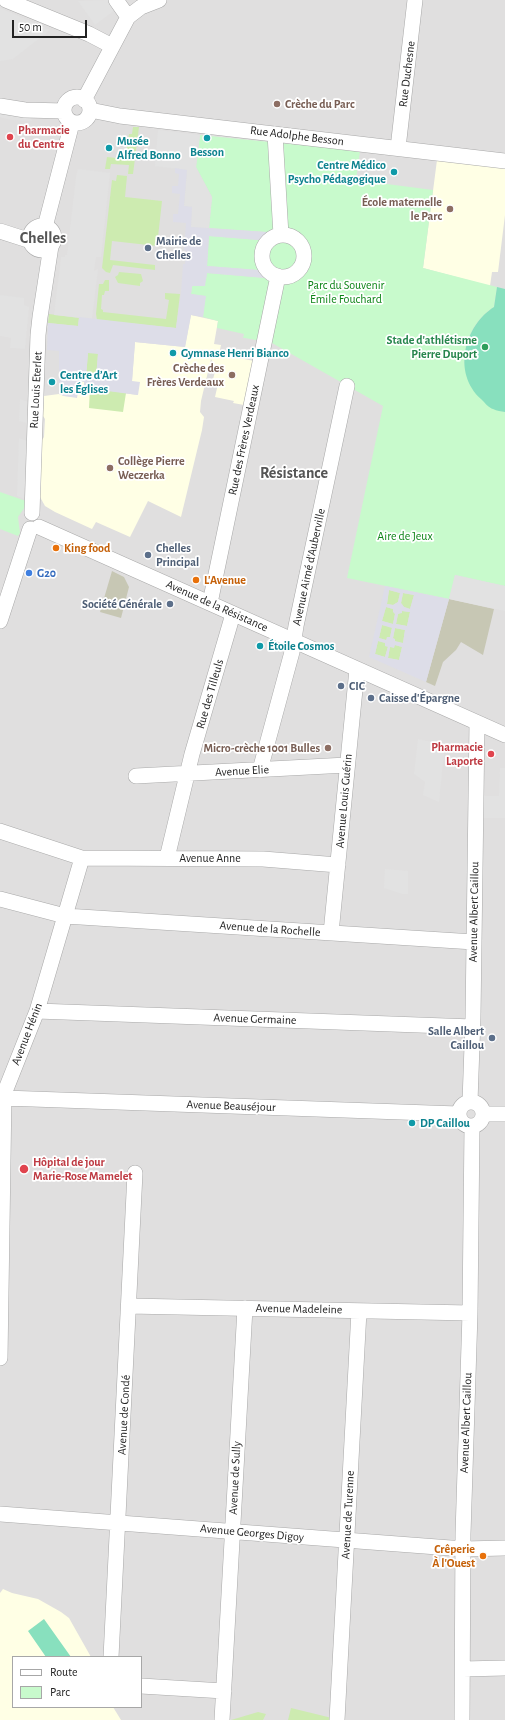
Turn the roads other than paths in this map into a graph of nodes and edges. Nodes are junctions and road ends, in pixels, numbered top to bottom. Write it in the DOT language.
graph roads {
  1 [pos="6,0"];
  2 [pos="116,0"];
  3 [pos="159,0"];
  4 [pos="415,0"];
  5 [pos="128,17"];
  6 [pos="112,46"];
  7 [pos="87,105"];
  8 [pos="0,106"];
  9 [pos="68,117"];
  10 [pos="275,134"];
  11 [pos="398,148"];
  12 [pos="505,161"];
  13 [pos="46,227"];
  14 [pos="0,231"];
  15 [pos="281,235"];
  16 [pos="40,245"];
  17 [pos="278,276"];
  18 [pos="347,386"];
  19 [pos="34,528"];
  20 [pos="5,588"];
  21 [pos="210,603"];
  22 [pos="233,614"];
  23 [pos="0,621"];
  24 [pos="294,641"];
  25 [pos="357,669"];
  26 [pos="477,723"];
  27 [pos="505,735"];
  28 [pos="348,765"];
  29 [pos="260,770"];
  30 [pos="187,773"];
  31 [pos="136,776"];
  32 [pos="0,831"];
  33 [pos="82,858"];
  34 [pos="167,858"];
  35 [pos="338,865"];
  36 [pos="0,899"];
  37 [pos="65,916"];
  38 [pos="331,933"];
  39 [pos="474,942"];
  40 [pos="37,1011"];
  41 [pos="472,1027"];
  42 [pos="4,1098"];
  43 [pos="470,1102"];
  44 [pos="458,1114"];
  45 [pos="483,1114"];
  46 [pos="505,1114"];
  47 [pos="472,1127"];
  48 [pos="135,1173"];
  49 [pos="1,1242"];
  50 [pos="129,1306"];
  51 [pos="245,1308"];
  52 [pos="359,1311"];
  53 [pos="470,1313"];
  54 [pos="0,1358"];
  55 [pos="0,1514"];
  56 [pos="118,1523"];
  57 [pos="232,1531"];
  58 [pos="347,1540"];
  59 [pos="505,1548"];
  60 [pos="464,1549"];
  61 [pos="111,1656"];
  62 [pos="505,1668"];
  63 [pos="462,1669"];
  64 [pos="142,1686"];
  65 [pos="224,1691"];
  66 [pos="222,1720"];
  67 [pos="337,1720"];
  68 [pos="462,1720"];
  1 -- 6 [label="street"];
  2 -- 5 [label="street"];
  3 -- 5 [label="street"];
  4 -- 11 [label="street, Rue Duchesne"];
  5 -- 6 [label="street"];
  6 -- 7 [label="street"];
  7 -- 9 [label="street"];
  7 -- 9 [label="street"];
  7 -- 10 [label="street, Rue Adolphe Besson"];
  8 -- 9 [label="street"];
  9 -- 13 [label="street"];
  10 -- 11 [label="street, Rue Adolphe Besson"];
  10 -- 15 [label="street"];
  11 -- 12 [label="street, Rue Adolphe Besson"];
  13 -- 16 [label="street"];
  13 -- 16 [label="street"];
  14 -- 16 [label="street"];
  15 -- 17 [label="street"];
  15 -- 17 [label="street"];
  16 -- 19 [label="street, Rue Louis Eterlet"];
  17 -- 21 [label="street, Rue des Frères Verdeaux"];
  18 -- 24 [label="street, Avenue Aimé d'Auberville"];
  19 -- 20 [label="street"];
  19 -- 21 [label="street, Avenue de la Résistance"];
  20 -- 23 [label="street"];
  21 -- 22 [label="street, Avenue de la Résistance"];
  22 -- 24 [label="street, Avenue de la Résistance"];
  22 -- 30 [label="street, Rue des Tilleuls"];
  24 -- 25 [label="street, Avenue de la Résistance"];
  24 -- 29 [label="street, Avenue Aimé d'Auberville"];
  25 -- 26 [label="street, Avenue de la Résistance"];
  25 -- 28 [label="street, Avenue Louis Guérin"];
  26 -- 27 [label="street, Avenue de la Résistance"];
  26 -- 39 [label="street, Avenue Albert Caillou"];
  28 -- 29 [label="street, Avenue Elie"];
  28 -- 35 [label="street, Avenue Louis Guérin"];
  29 -- 30 [label="street, Avenue Elie"];
  30 -- 31 [label="street, Avenue Elie"];
  30 -- 34 [label="street, Rue des Tilleuls"];
  32 -- 33 [label="street, Avenue Anne"];
  33 -- 34 [label="street, Avenue Anne"];
  33 -- 37 [label="street, Avenue Hénin"];
  34 -- 35 [label="street, Avenue Anne"];
  35 -- 38 [label="street, Avenue Louis Guérin"];
  36 -- 37 [label="street, Avenue de la Rochelle"];
  37 -- 38 [label="street, Avenue de la Rochelle"];
  37 -- 40 [label="street, Avenue Hénin"];
  38 -- 39 [label="street, Avenue de la Rochelle"];
  39 -- 41 [label="street, Avenue Albert Caillou"];
  40 -- 41 [label="street, Avenue Germaine"];
  40 -- 42 [label="street, Avenue Hénin"];
  41 -- 43 [label="street, Avenue Albert Caillou"];
  42 -- 44 [label="street, Avenue Beauséjour"];
  42 -- 49 [label="street, Avenue Hénin"];
  43 -- 44 [label="street"];
  43 -- 45 [label="street"];
  44 -- 47 [label="street"];
  45 -- 46 [label="street"];
  45 -- 47 [label="street"];
  47 -- 53 [label="street, Avenue Albert Caillou"];
  48 -- 50 [label="street, Avenue de Condé"];
  49 -- 54 [label="street, Avenue Hénin"];
  50 -- 51 [label="street, Avenue Madeleine"];
  50 -- 56 [label="street, Avenue de Condé"];
  51 -- 52 [label="street, Avenue Madeleine"];
  51 -- 57 [label="street, Avenue de Sully"];
  52 -- 53 [label="street, Avenue Madeleine"];
  52 -- 58 [label="street, Avenue de Turenne"];
  53 -- 60 [label="street, Avenue Albert Caillou"];
  55 -- 56 [label="street, Avenue Georges Digoy"];
  56 -- 57 [label="street, Avenue Georges Digoy"];
  56 -- 61 [label="street, Avenue de Condé"];
  57 -- 58 [label="street, Avenue Georges Digoy"];
  57 -- 65 [label="street, Avenue de Sully"];
  58 -- 60 [label="street, Avenue Georges Digoy"];
  58 -- 67 [label="street, Avenue de Turenne"];
  59 -- 60 [label="street, Avenue Georges Digoy"];
  60 -- 63 [label="street, Avenue Albert Caillou"];
  62 -- 63 [label="street"];
  63 -- 68 [label="street, Avenue Albert Caillou"];
  64 -- 65 [label="street"];
  65 -- 66 [label="street, Avenue de Sully"];
}
